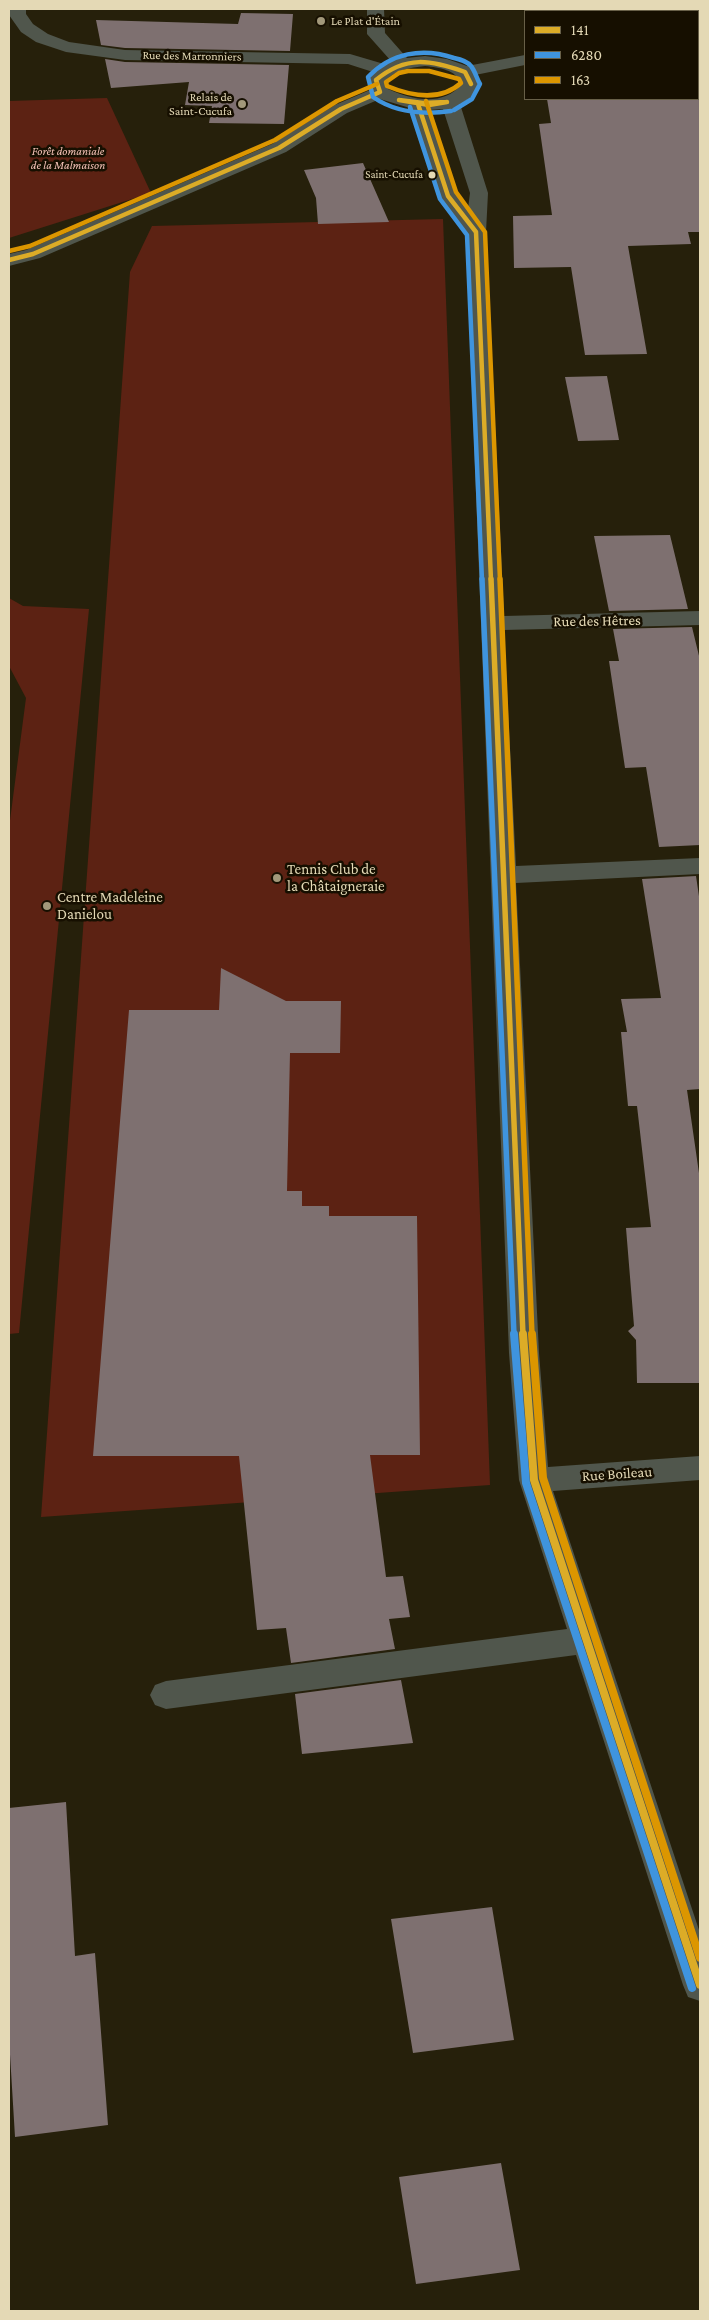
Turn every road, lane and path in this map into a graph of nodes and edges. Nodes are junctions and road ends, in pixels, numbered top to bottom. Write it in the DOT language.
graph roads {
  1 [pos="18,9"];
  2 [pos="376,9"];
  3 [pos="524,60"];
  4 [pos="402,63"];
  5 [pos="384,70"];
  6 [pos="466,72"];
  7 [pos="380,92"];
  8 [pos="450,102"];
  9 [pos="418,104"];
  10 [pos="476,232"];
  11 [pos="9,260"];
  12 [pos="700,618"];
  13 [pos="494,623"];
  14 [pos="700,866"];
  15 [pos="504,875"];
  16 [pos="700,1468"];
  17 [pos="534,1480"];
  18 [pos="586,1640"];
  19 [pos="166,1695"];
  20 [pos="700,1986"];
  1 -- 5 [label="street, Rue des Marronniers"];
  2 -- 4 [label="street"];
  3 -- 6 [label="street"];
  4 -- 5 [label="street"];
  4 -- 6 [label="street"];
  5 -- 7 [label="street"];
  6 -- 8 [label="street"];
  7 -- 9 [label="street"];
  7 -- 11 [label="street"];
  8 -- 9 [label="street"];
  8 -- 10 [label="street"];
  9 -- 10 [label="street"];
  10 -- 13 [label="street"];
  12 -- 13 [label="street, Rue des Hêtres"];
  13 -- 15 [label="street"];
  14 -- 15 [label="street"];
  15 -- 17 [label="street"];
  16 -- 17 [label="street, Rue Boileau"];
  17 -- 18 [label="street"];
  18 -- 19 [label="street"];
  18 -- 20 [label="street"];
}
